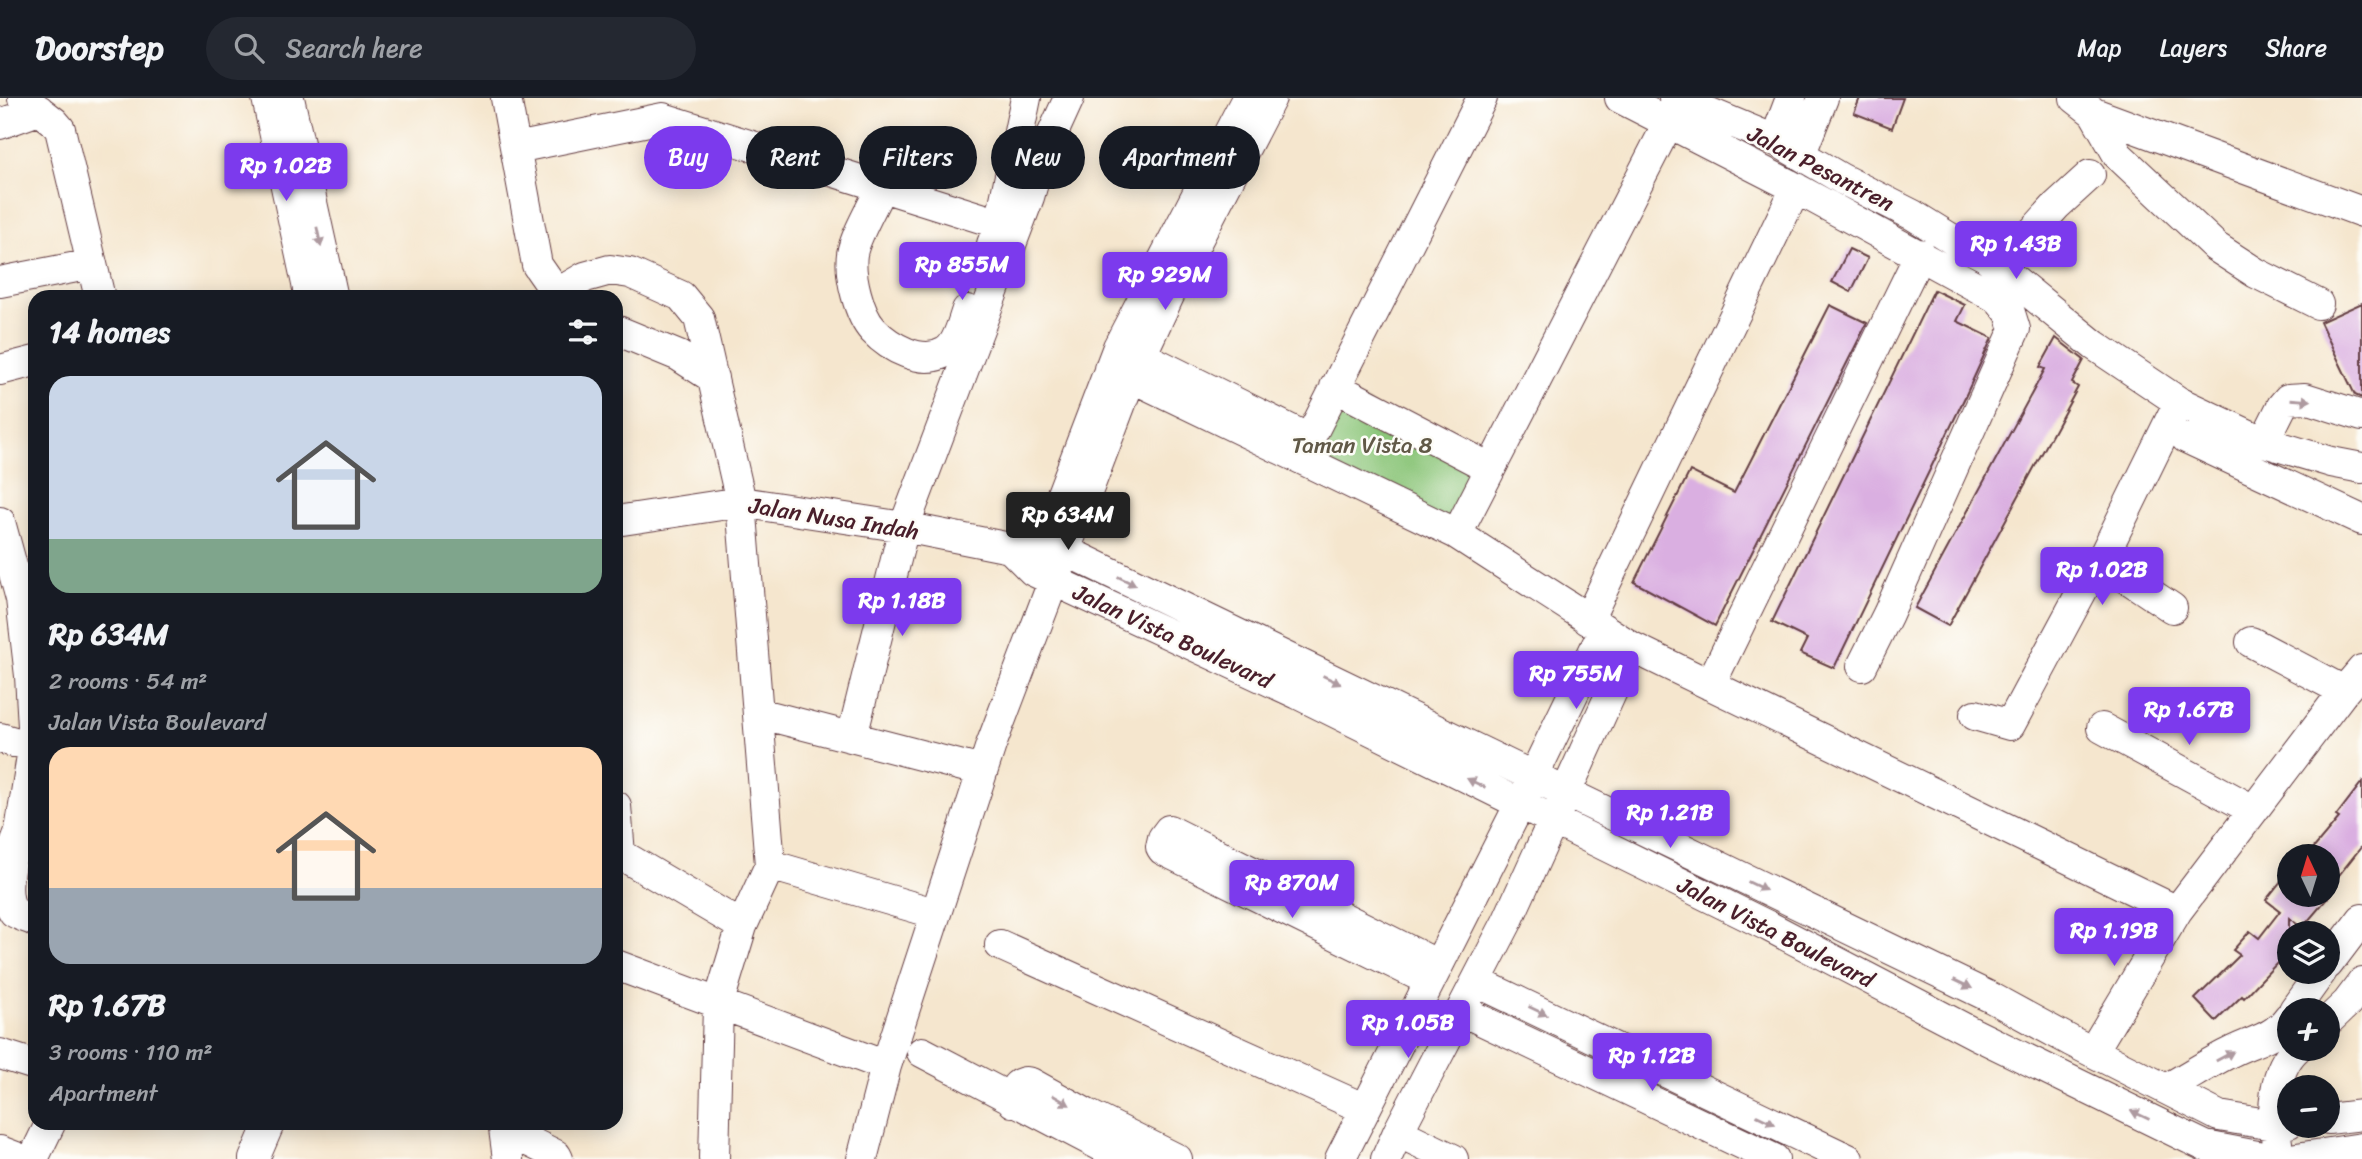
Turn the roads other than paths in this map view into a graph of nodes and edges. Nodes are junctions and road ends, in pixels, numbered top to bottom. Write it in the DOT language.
graph roads {
  1 [pos="267,98"];
  2 [pos="289,98"];
  3 [pos="506,98"];
  4 [pos="1026,98"];
  5 [pos="1069,98"];
  6 [pos="1247,98"];
  7 [pos="1271,98"];
  8 [pos="1482,98"];
  9 [pos="1620,98"];
  10 [pos="1791,98"];
  11 [pos="1823,98"];
  12 [pos="31,104"];
  13 [pos="2085,106"];
  14 [pos="664,108"];
  15 [pos="1671,110"];
  16 [pos="0,124"];
  17 [pos="1790,142"];
  18 [pos="516,148"];
  19 [pos="2090,175"];
  20 [pos="859,178"];
  21 [pos="1796,188"];
  22 [pos="881,189"];
  23 [pos="891,189"];
  24 [pos="2362,212"];
  25 [pos="1000,224"];
  26 [pos="1920,254"];
  27 [pos="92,264"];
  28 [pos="2000,268"];
  29 [pos="0,282"];
  30 [pos="98,290"];
  31 [pos="308,290"];
  32 [pos="330,290"];
  33 [pos="554,290"];
  34 [pos="567,290"];
  35 [pos="2318,304"];
  36 [pos="623,333"];
  37 [pos="1124,362"];
  38 [pos="28,363"];
  39 [pos="0,370"];
  40 [pos="713,378"];
  41 [pos="1335,387"];
  42 [pos="2179,402"];
  43 [pos="2362,415"];
  44 [pos="2186,438"];
  45 [pos="2264,442"];
  46 [pos="1490,468"];
  47 [pos="2362,468"];
  48 [pos="741,502"];
  49 [pos="623,520"];
  50 [pos="2362,520"];
  51 [pos="0,523"];
  52 [pos="904,527"];
  53 [pos="1455,533"];
  54 [pos="1010,548"];
  55 [pos="2100,559"];
  56 [pos="1049,562"];
  57 [pos="2172,608"];
  58 [pos="1596,625"];
  59 [pos="2250,642"];
  60 [pos="1632,648"];
  61 [pos="28,659"];
  62 [pos="1862,666"];
  63 [pos="2353,680"];
  64 [pos="1710,685"];
  65 [pos="758,713"];
  66 [pos="1975,715"];
  67 [pos="2102,728"];
  68 [pos="852,737"];
  69 [pos="0,738"];
  70 [pos="28,743"];
  71 [pos="982,771"];
  72 [pos="1526,791"];
  73 [pos="1561,808"];
  74 [pos="2253,810"];
  75 [pos="28,841"];
  76 [pos="623,861"];
  77 [pos="770,865"];
  78 [pos="2177,911"];
  79 [pos="934,913"];
  80 [pos="28,918"];
  81 [pos="2362,919"];
  82 [pos="742,926"];
  83 [pos="1000,945"];
  84 [pos="2340,948"];
  85 [pos="623,968"];
  86 [pos="1434,973"];
  87 [pos="1477,982"];
  88 [pos="2362,983"];
  89 [pos="718,1005"];
  90 [pos="2340,1010"];
  91 [pos="1462,1011"];
  92 [pos="2277,1032"];
  93 [pos="2093,1051"];
  94 [pos="922,1052"];
  95 [pos="0,1054"];
  96 [pos="28,1063"];
  97 [pos="886,1066"];
  98 [pos="1670,1074"];
  99 [pos="2166,1089"];
  100 [pos="1013,1102"];
  101 [pos="1656,1103"];
  102 [pos="1365,1109"];
  103 [pos="2362,1115"];
  104 [pos="2219,1116"];
  105 [pos="2340,1118"];
  106 [pos="2277,1123"];
  107 [pos="47,1130"];
  108 [pos="266,1130"];
  109 [pos="287,1130"];
  110 [pos="505,1130"];
  111 [pos="512,1130"];
  112 [pos="1398,1132"];
  113 [pos="2281,1138"];
  114 [pos="2180,1149"];
  115 [pos="2362,1149"];
  116 [pos="0,1151"];
  117 [pos="21,1159"];
  118 [pos="33,1159"];
  119 [pos="254,1159"];
  120 [pos="275,1159"];
  121 [pos="508,1159"];
  122 [pos="558,1159"];
  123 [pos="713,1159"];
  124 [pos="862,1159"];
  125 [pos="1126,1159"];
  126 [pos="1177,1159"];
  127 [pos="1340,1159"];
  128 [pos="1386,1159"];
  129 [pos="1453,1159"];
  130 [pos="1774,1159"];
  131 [pos="1849,1159"];
  132 [pos="2273,1159"];
  133 [pos="2280,1159"];
  134 [pos="2290,1159"];
  1 -- 31 [label="street"];
  2 -- 32 [label="street, one-way"];
  3 -- 18 [label="street"];
  4 -- 25 [label="street"];
  5 -- 52 [label="street"];
  6 -- 37 [label="street"];
  7 -- 37 [label="street"];
  8 -- 41 [label="street"];
  9 -- 15 [label="street"];
  10 -- 17 [label="street"];
  11 -- 17 [label="street"];
  12 -- 16 [label="street"];
  12 -- 27 [label="street"];
  13 -- 24 [label="street"];
  13 -- 35 [label="street"];
  14 -- 18 [label="street"];
  14 -- 20 [label="street"];
  15 -- 17 [label="street, Jalan Pesantren"];
  15 -- 21 [label="street"];
  15 -- 46 [label="street"];
  17 -- 28 [label="street, Jalan Pesantren"];
  18 -- 33 [label="street"];
  19 -- 28 [label="street"];
  21 -- 26 [label="street"];
  21 -- 58 [label="street"];
  22 -- 25 [label="street"];
  23 -- 25 [label="street"];
  26 -- 62 [label="street"];
  26 -- 64 [label="street"];
  27 -- 29 [label="street"];
  27 -- 30 [label="street"];
  28 -- 42 [label="street, Jalan Pesantren"];
  34 -- 40 [label="street"];
  36 -- 40 [label="street"];
  37 -- 41 [label="street"];
  37 -- 53 [label="street"];
  37 -- 56 [label="street"];
  38 -- 39 [label="street"];
  40 -- 48 [label="street"];
  41 -- 46 [label="street"];
  42 -- 45 [label="street, Jalan Pesantren"];
  42 -- 55 [label="street"];
  45 -- 43 [label="street, one-way"];
  44 -- 50 [label="street"];
  45 -- 47 [label="street, Jalan Pesantren"];
  46 -- 53 [label="street"];
  48 -- 49 [label="street, Jalan Nusa Indah"];
  48 -- 52 [label="street, Jalan Nusa Indah"];
  48 -- 65 [label="street"];
  51 -- 61 [label="street"];
  52 -- 54 [label="street, Jalan Nusa Indah"];
  52 -- 68 [label="street"];
  53 -- 58 [label="street"];
  54 -- 56 [label="street, Jalan Vista Boulevard"];
  55 -- 57 [label="street"];
  55 -- 66 [label="street"];
  56 -- 71 [label="street"];
  56 -- 72 [label="street, Jalan Vista Boulevard"];
  58 -- 60 [label="street"];
  58 -- 72 [label="street"];
  59 -- 63 [label="street"];
  60 -- 64 [label="street"];
  60 -- 73 [label="street"];
  63 -- 74 [label="street"];
  64 -- 78 [label="street"];
  65 -- 68 [label="street"];
  65 -- 77 [label="street"];
  67 -- 74 [label="street"];
  68 -- 71 [label="street"];
  69 -- 70 [label="street"];
  71 -- 79 [label="street"];
  72 -- 73 [label="street, Jalan Vista Boulevard"];
  72 -- 86 [label="street"];
  73 -- 87 [label="street"];
  73 -- 93 [label="street, Jalan Vista Boulevard, one-way"];
  114 -- 73 [label="street, Jalan Vista Boulevard, one-way"];
  74 -- 78 [label="street"];
  75 -- 80 [label="street"];
  76 -- 82 [label="street"];
  77 -- 79 [label="street"];
  77 -- 82 [label="street"];
  78 -- 93 [label="street"];
  79 -- 97 [label="street"];
  81 -- 84 [label="street"];
  82 -- 89 [label="street"];
  83 -- 102 [label="street"];
  85 -- 89 [label="street"];
  86 -- 86 [label="street"];
  86 -- 102 [label="street"];
  87 -- 91 [label="street"];
  87 -- 98 [label="street, one-way"];
  88 -- 90 [label="street"];
  89 -- 97 [label="street"];
  89 -- 123 [label="street"];
  91 -- 101 [label="street"];
  91 -- 112 [label="street"];
  99 -- 92 [label="street, one-way"];
  93 -- 99 [label="street, Jalan Vista Boulevard"];
  94 -- 100 [label="street"];
  95 -- 96 [label="street"];
  97 -- 124 [label="street"];
  98 -- 101 [label="street"];
  98 -- 131 [label="street, one-way"];
  99 -- 104 [label="street, Jalan Vista Boulevard"];
  100 -- 125 [label="street"];
  100 -- 126 [label="street, one-way"];
  101 -- 130 [label="street"];
  102 -- 127 [label="street"];
  103 -- 105 [label="street"];
  104 -- 106 [label="street, Jalan Vista Boulevard"];
  104 -- 114 [label="street"];
  107 -- 118 [label="street"];
  108 -- 119 [label="street"];
  109 -- 120 [label="street"];
  110 -- 121 [label="street"];
  111 -- 122 [label="street"];
  112 -- 128 [label="street"];
  112 -- 129 [label="street"];
  113 -- 133 [label="street"];
  114 -- 132 [label="street, Jalan Vista Boulevard"];
  115 -- 134 [label="street"];
  116 -- 117 [label="street"];
}
